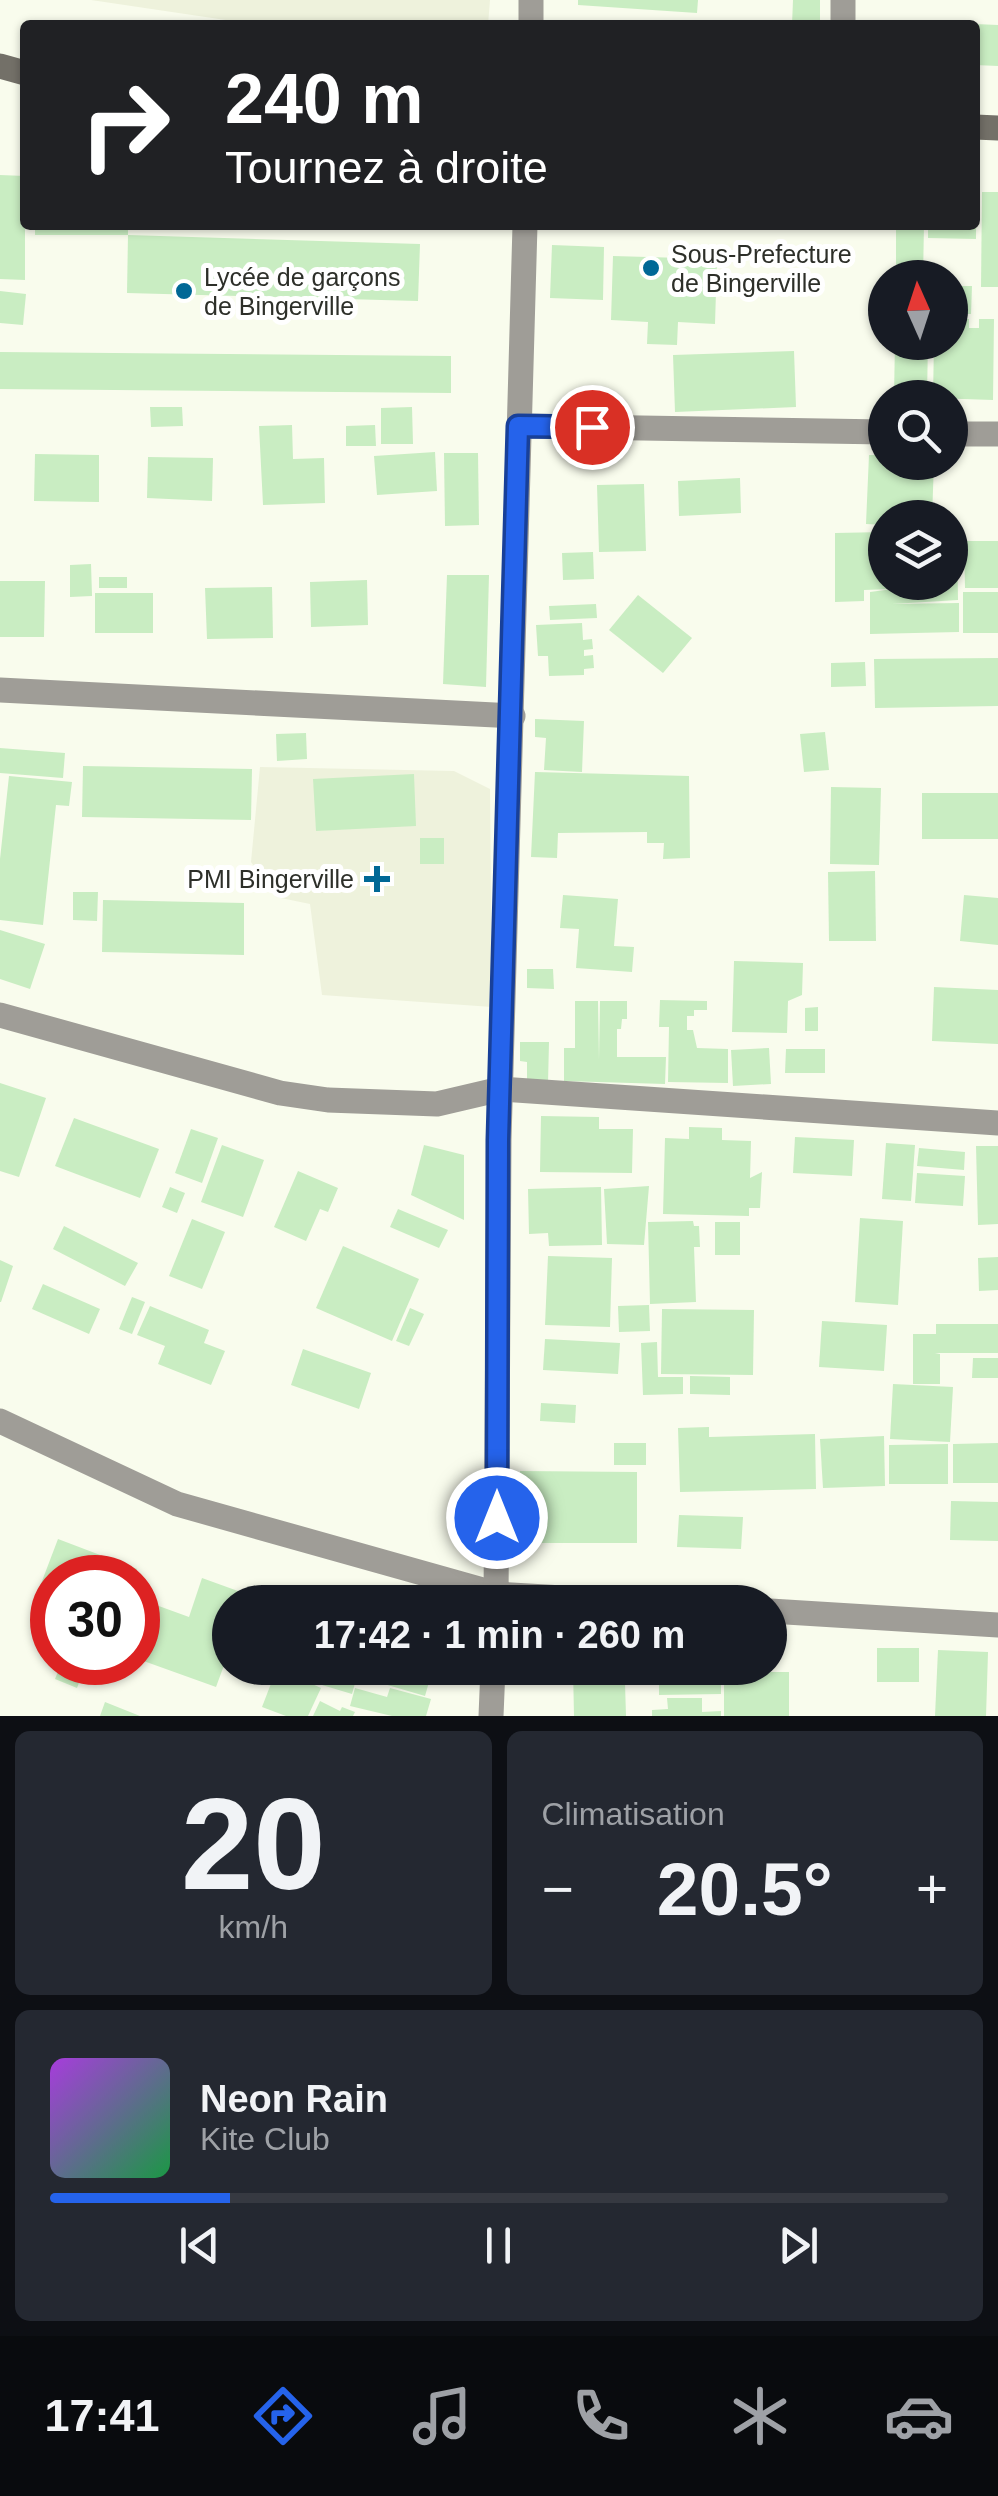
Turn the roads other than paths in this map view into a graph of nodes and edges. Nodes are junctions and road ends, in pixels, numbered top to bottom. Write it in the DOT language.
graph roads {
  1 [pos="524,230"];
  2 [pos="518,426"];
  3 [pos="868,432"];
  4 [pos="968,434"];
  5 [pos="998,434"];
  6 [pos="0,690"];
  7 [pos="513,716"];
  8 [pos="0,1015"];
  9 [pos="502,1089"];
  10 [pos="998,1123"];
  11 [pos="0,1421"];
  12 [pos="452,1585"];
  13 [pos="496,1585"];
  14 [pos="787,1612"];
  15 [pos="998,1624"];
  16 [pos="492,1685"];
  17 [pos="491,1716"];
  1 -- 2 [label="street"];
  2 -- 3 [label="street"];
  2 -- 7 [label="street"];
  4 -- 5 [label="street"];
  6 -- 7 [label="street"];
  7 -- 9 [label="street"];
  8 -- 9 [label="street"];
  9 -- 10 [label="street"];
  9 -- 13 [label="street"];
  11 -- 12 [label="street"];
  14 -- 15 [label="street"];
  16 -- 17 [label="street"];
}
